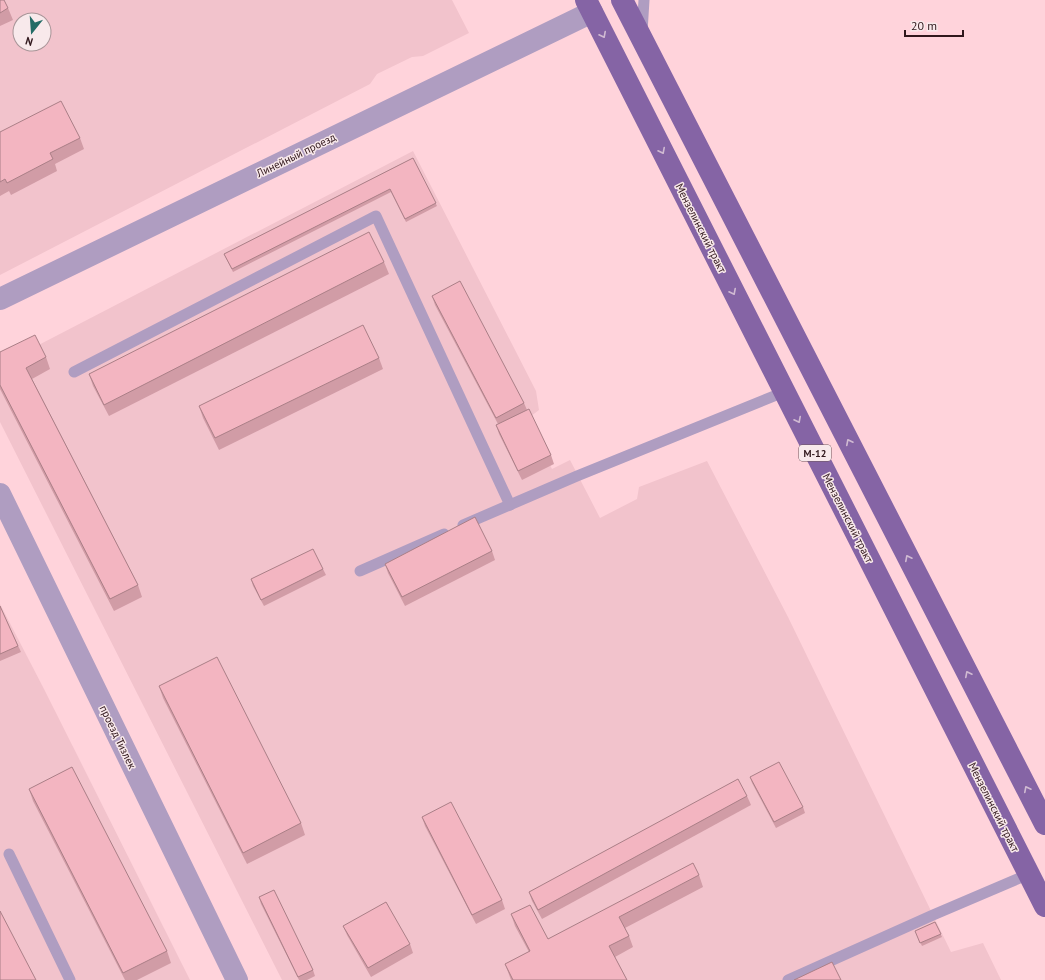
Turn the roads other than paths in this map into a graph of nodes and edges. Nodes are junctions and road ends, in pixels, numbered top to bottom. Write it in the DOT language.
graph roads {
  1 [pos="622,0"];
  2 [pos="644,0"];
  3 [pos="589,6"];
  4 [pos="642,38"];
  5 [pos="0,299"];
  6 [pos="74,372"];
  7 [pos="784,392"];
  8 [pos="0,494"];
  9 [pos="510,505"];
  10 [pos="360,571"];
  11 [pos="1045,824"];
  12 [pos="9,854"];
  13 [pos="1028,874"];
  14 [pos="1045,906"];
  15 [pos="70,980"];
  16 [pos="237,980"];
  17 [pos="788,980"];
  1 -- 4 [label="main road"];
  2 -- 4 [label="lane"];
  3 -- 5 [label="street, Линейный проезд"];
  3 -- 7 [label="main road, Мензелинский тракт / М-12, one-way"];
  11 -- 4 [label="main road, one-way"];
  6 -- 9 [label="lane"];
  7 -- 9 [label="lane"];
  7 -- 13 [label="main road, Мензелинский тракт / М-12, one-way"];
  8 -- 16 [label="street, проезд Тизлек"];
  9 -- 10 [label="lane"];
  12 -- 15 [label="lane"];
  13 -- 14 [label="main road, Мензелинский тракт / М-12"];
  13 -- 17 [label="lane"];
}
